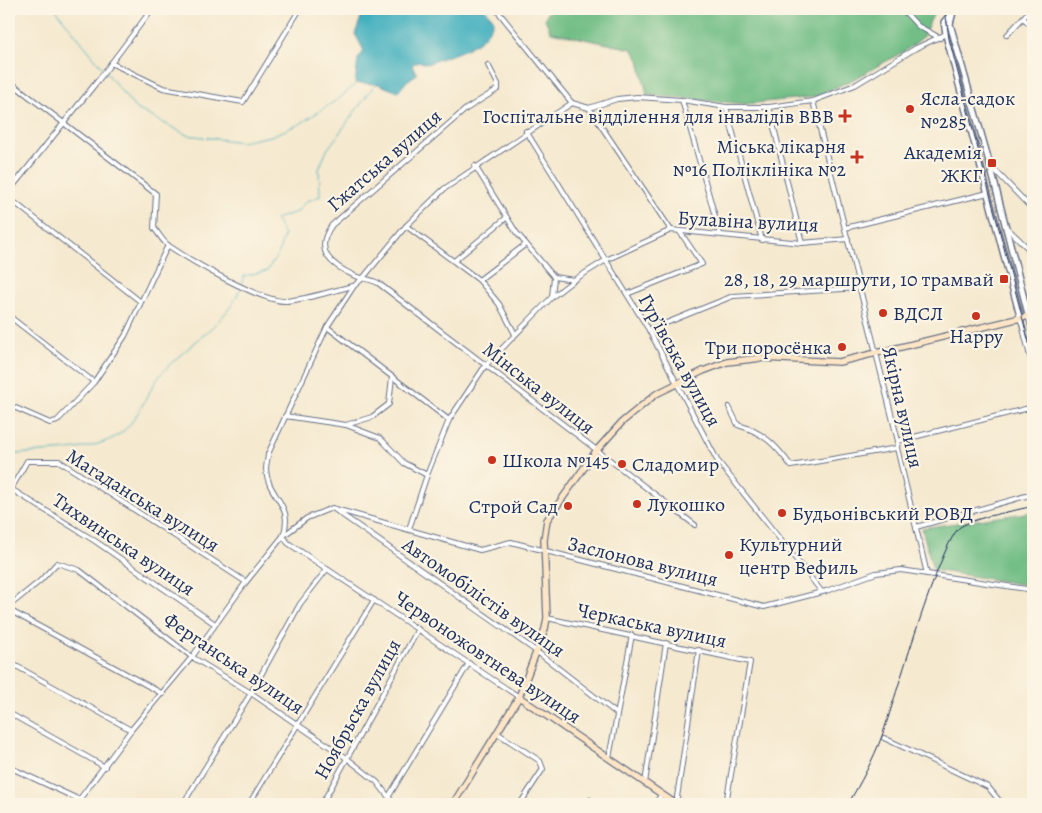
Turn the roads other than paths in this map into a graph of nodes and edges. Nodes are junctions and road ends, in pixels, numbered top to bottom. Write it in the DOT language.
graph roads {
  1 [pos="152,9"];
  2 [pos="300,9"];
  3 [pos="496,9"];
  4 [pos="902,9"];
  5 [pos="1031,9"];
  6 [pos="954,10"];
  7 [pos="1023,18"];
  8 [pos="1033,27"];
  9 [pos="946,34"];
  10 [pos="1008,36"];
  11 [pos="940,38"];
  12 [pos="111,63"];
  13 [pos="488,65"];
  14 [pos="9,81"];
  15 [pos="682,100"];
  16 [pos="813,101"];
  17 [pos="572,103"];
  18 [pos="726,107"];
  19 [pos="769,107"];
  20 [pos="589,108"];
  21 [pos="63,124"];
  22 [pos="526,132"];
  23 [pos="990,165"];
  24 [pos="476,166"];
  25 [pos="9,191"];
  26 [pos="988,194"];
  27 [pos="9,198"];
  28 [pos="1033,210"];
  29 [pos="506,218"];
  30 [pos="406,226"];
  31 [pos="1006,227"];
  32 [pos="845,228"];
  33 [pos="671,230"];
  34 [pos="680,232"];
  35 [pos="720,234"];
  36 [pos="848,239"];
  37 [pos="762,240"];
  38 [pos="802,243"];
  39 [pos="526,244"];
  40 [pos="168,245"];
  41 [pos="1033,253"];
  42 [pos="606,260"];
  43 [pos="454,261"];
  44 [pos="554,277"];
  45 [pos="364,278"];
  46 [pos="479,280"];
  47 [pos="574,280"];
  48 [pos="354,286"];
  49 [pos="860,288"];
  50 [pos="627,294"];
  51 [pos="552,297"];
  52 [pos="140,302"];
  53 [pos="9,316"];
  54 [pos="1031,317"];
  55 [pos="1021,320"];
  56 [pos="328,327"];
  57 [pos="649,330"];
  58 [pos="515,334"];
  59 [pos="1033,338"];
  60 [pos="876,355"];
  61 [pos="485,366"];
  62 [pos="1033,368"];
  63 [pos="392,377"];
  64 [pos="94,382"];
  65 [pos="678,382"];
  66 [pos="9,405"];
  67 [pos="729,407"];
  68 [pos="1033,407"];
  69 [pos="285,416"];
  70 [pos="449,420"];
  71 [pos="346,425"];
  72 [pos="898,441"];
  73 [pos="897,448"];
  74 [pos="596,451"];
  75 [pos="426,475"];
  76 [pos="16,490"];
  77 [pos="1033,494"];
  78 [pos="332,508"];
  79 [pos="695,525"];
  80 [pos="916,527"];
  81 [pos="409,529"];
  82 [pos="284,536"];
  83 [pos="544,551"];
  84 [pos="327,568"];
  85 [pos="928,574"];
  86 [pos="246,582"];
  87 [pos="1033,590"];
  88 [pos="822,592"];
  89 [pos="374,600"];
  90 [pos="9,608"];
  91 [pos="547,618"];
  92 [pos="215,624"];
  93 [pos="418,629"];
  94 [pos="632,635"];
  95 [pos="666,643"];
  96 [pos="699,650"];
  97 [pos="536,651"];
  98 [pos="192,657"];
  99 [pos="9,662"];
  100 [pos="469,663"];
  101 [pos="251,693"];
  102 [pos="163,694"];
  103 [pos="519,697"];
  104 [pos="616,713"];
  105 [pos="9,714"];
  106 [pos="298,724"];
  107 [pos="131,730"];
  108 [pos="497,732"];
  109 [pos="884,738"];
  110 [pos="609,758"];
  111 [pos="348,759"];
  112 [pos="105,766"];
  113 [pos="9,767"];
  114 [pos="645,783"];
  115 [pos="662,794"];
  116 [pos="389,796"];
  117 [pos="80,800"];
  118 [pos="590,800"];
  119 [pos="76,804"];
  120 [pos="183,804"];
  121 [pos="249,804"];
  122 [pos="322,804"];
  123 [pos="394,804"];
  124 [pos="453,804"];
  125 [pos="520,804"];
  126 [pos="587,804"];
  127 [pos="655,804"];
  128 [pos="676,804"];
  129 [pos="726,804"];
  130 [pos="1002,804"];
  1 -- 12 [label="street"];
  2 -- 12 [label="street"];
  3 -- 17 [label="street"];
  4 -- 11 [label="street"];
  5 -- 7 [label="street"];
  6 -- 9 [label="street"];
  6 -- 23 [label="street"];
  7 -- 8 [label="street"];
  7 -- 10 [label="street"];
  9 -- 11 [label="street"];
  9 -- 26 [label="street"];
  11 -- 16 [label="street"];
  12 -- 21 [label="street"];
  13 -- 45 [label="street, Гжатська вулиця"];
  14 -- 21 [label="street"];
  15 -- 18 [label="street"];
  15 -- 20 [label="street"];
  15 -- 35 [label="street"];
  16 -- 19 [label="street"];
  16 -- 32 [label="street, Якірна вулиця"];
  17 -- 20 [label="street"];
  17 -- 22 [label="street"];
  18 -- 19 [label="street"];
  18 -- 37 [label="street"];
  19 -- 38 [label="street"];
  20 -- 33 [label="street"];
  21 -- 25 [label="street"];
  21 -- 40 [label="street"];
  22 -- 24 [label="street"];
  22 -- 42 [label="street, Гур’ївська вулиця"];
  23 -- 28 [label="street"];
  23 -- 31 [label="street"];
  24 -- 29 [label="street"];
  24 -- 30 [label="street"];
  26 -- 32 [label="street"];
  26 -- 55 [label="street"];
  27 -- 52 [label="street"];
  29 -- 39 [label="street"];
  29 -- 43 [label="street"];
  30 -- 43 [label="street"];
  30 -- 45 [label="street"];
  31 -- 41 [label="street"];
  31 -- 54 [label="street"];
  32 -- 36 [label="street, Якірна вулиця"];
  33 -- 34 [label="street, Булавіна вулиця"];
  33 -- 42 [label="street, Булавіна вулиця"];
  34 -- 35 [label="street, Булавіна вулиця"];
  34 -- 50 [label="street"];
  35 -- 37 [label="street, Булавіна вулиця"];
  36 -- 38 [label="street, Булавіна вулиця"];
  36 -- 49 [label="street, Якірна вулиця"];
  37 -- 38 [label="street, Булавіна вулиця"];
  39 -- 44 [label="street"];
  39 -- 46 [label="street"];
  40 -- 48 [label="street"];
  40 -- 52 [label="street"];
  42 -- 47 [label="street, Булавіна вулиця"];
  42 -- 50 [label="street, Гур’ївська вулиця"];
  43 -- 46 [label="street"];
  44 -- 47 [label="street"];
  44 -- 51 [label="street"];
  45 -- 48 [label="street"];
  45 -- 61 [label="street, Мінська вулиця"];
  46 -- 58 [label="street"];
  47 -- 51 [label="street, Булавіна вулиця"];
  48 -- 56 [label="street"];
  49 -- 57 [label="street"];
  49 -- 60 [label="street, Якірна вулиця"];
  50 -- 57 [label="street, Гур’ївська вулиця"];
  51 -- 58 [label="street, Булавіна вулиця"];
  52 -- 64 [label="street"];
  53 -- 64 [label="street"];
  54 -- 55 [label="main road"];
  54 -- 59 [label="street"];
  55 -- 60 [label="main road"];
  55 -- 62 [label="street"];
  56 -- 63 [label="street"];
  56 -- 69 [label="street"];
  57 -- 65 [label="street, Гур’ївська вулиця"];
  58 -- 61 [label="street, Булавіна вулиця"];
  60 -- 65 [label="main road"];
  60 -- 72 [label="street, Якірна вулиця"];
  61 -- 70 [label="street, Булавіна вулиця"];
  61 -- 74 [label="street, Мінська вулиця"];
  63 -- 70 [label="street"];
  63 -- 71 [label="street"];
  64 -- 66 [label="street"];
  65 -- 74 [label="main road"];
  65 -- 88 [label="street, Гур’ївська вулиця"];
  67 -- 73 [label="street"];
  68 -- 72 [label="street"];
  69 -- 71 [label="street"];
  69 -- 82 [label="street"];
  70 -- 75 [label="street, Булавіна вулиця"];
  71 -- 75 [label="street"];
  72 -- 73 [label="street, Якірна вулиця"];
  73 -- 80 [label="street, Якірна вулиця"];
  74 -- 79 [label="street, Мінська вулиця"];
  74 -- 83 [label="main road"];
  75 -- 81 [label="street, Булавіна вулиця"];
  76 -- 86 [label="street, Магаданська вулиця"];
  76 -- 92 [label="street, Тихвинська вулиця"];
  77 -- 80 [label="street"];
  78 -- 81 [label="street, Заслонова вулиця"];
  78 -- 82 [label="street"];
  78 -- 97 [label="street, Автомобілістів вулиця"];
  80 -- 85 [label="street, Якірна вулиця"];
  81 -- 83 [label="street, Заслонова вулиця"];
  82 -- 84 [label="street, Червоножовтнева вулиця"];
  82 -- 86 [label="street"];
  83 -- 88 [label="street, Заслонова вулиця"];
  83 -- 91 [label="main road"];
  84 -- 89 [label="street, Червоножовтнева вулиця"];
  84 -- 101 [label="street"];
  85 -- 87 [label="street, Заслонова вулиця"];
  85 -- 88 [label="street, Заслонова вулиця"];
  86 -- 92 [label="street"];
  89 -- 93 [label="street, Червоножовтнева вулиця"];
  89 -- 106 [label="street"];
  90 -- 98 [label="street, Ферганська вулиця"];
  90 -- 102 [label="street"];
  91 -- 94 [label="street, Черкаська вулиця"];
  91 -- 97 [label="main road"];
  92 -- 98 [label="street"];
  93 -- 100 [label="street, Червоножовтнева вулиця"];
  93 -- 111 [label="street, Ноябрьска вулиця"];
  94 -- 95 [label="street, Черкаська вулиця"];
  94 -- 104 [label="street"];
  95 -- 96 [label="street, Черкаська вулиця"];
  95 -- 114 [label="street"];
  96 -- 128 [label="street"];
  96 -- 129 [label="street, Черкаська вулиця"];
  97 -- 103 [label="main road"];
  97 -- 104 [label="street, Автомобілістів вулиця"];
  98 -- 101 [label="street, Ферганська вулиця"];
  98 -- 102 [label="street"];
  99 -- 107 [label="street"];
  100 -- 103 [label="street, Червоножовтнева вулиця"];
  100 -- 116 [label="street"];
  101 -- 106 [label="street, Ферганська вулиця"];
  101 -- 120 [label="street"];
  102 -- 107 [label="street"];
  103 -- 108 [label="main road"];
  103 -- 110 [label="main road, Червоножовтнева вулиця"];
  104 -- 110 [label="street"];
  105 -- 112 [label="street"];
  106 -- 111 [label="street, Ферганська вулиця"];
  106 -- 121 [label="street"];
  107 -- 112 [label="street"];
  108 -- 124 [label="main road"];
  108 -- 125 [label="street"];
  109 -- 130 [label="street"];
  110 -- 114 [label="main road, Червоножовтнева вулиця"];
  111 -- 116 [label="street, Ферганська вулиця"];
  111 -- 122 [label="street, Ноябрьска вулиця"];
  112 -- 117 [label="street"];
  113 -- 117 [label="street"];
  114 -- 115 [label="main road, Червоножовтнева вулиця"];
  115 -- 127 [label="street"];
  115 -- 128 [label="main road, Червоножовтнева вулиця"];
  116 -- 123 [label="street, Ферганська вулиця"];
  117 -- 119 [label="street"];
  118 -- 126 [label="street"];
}
